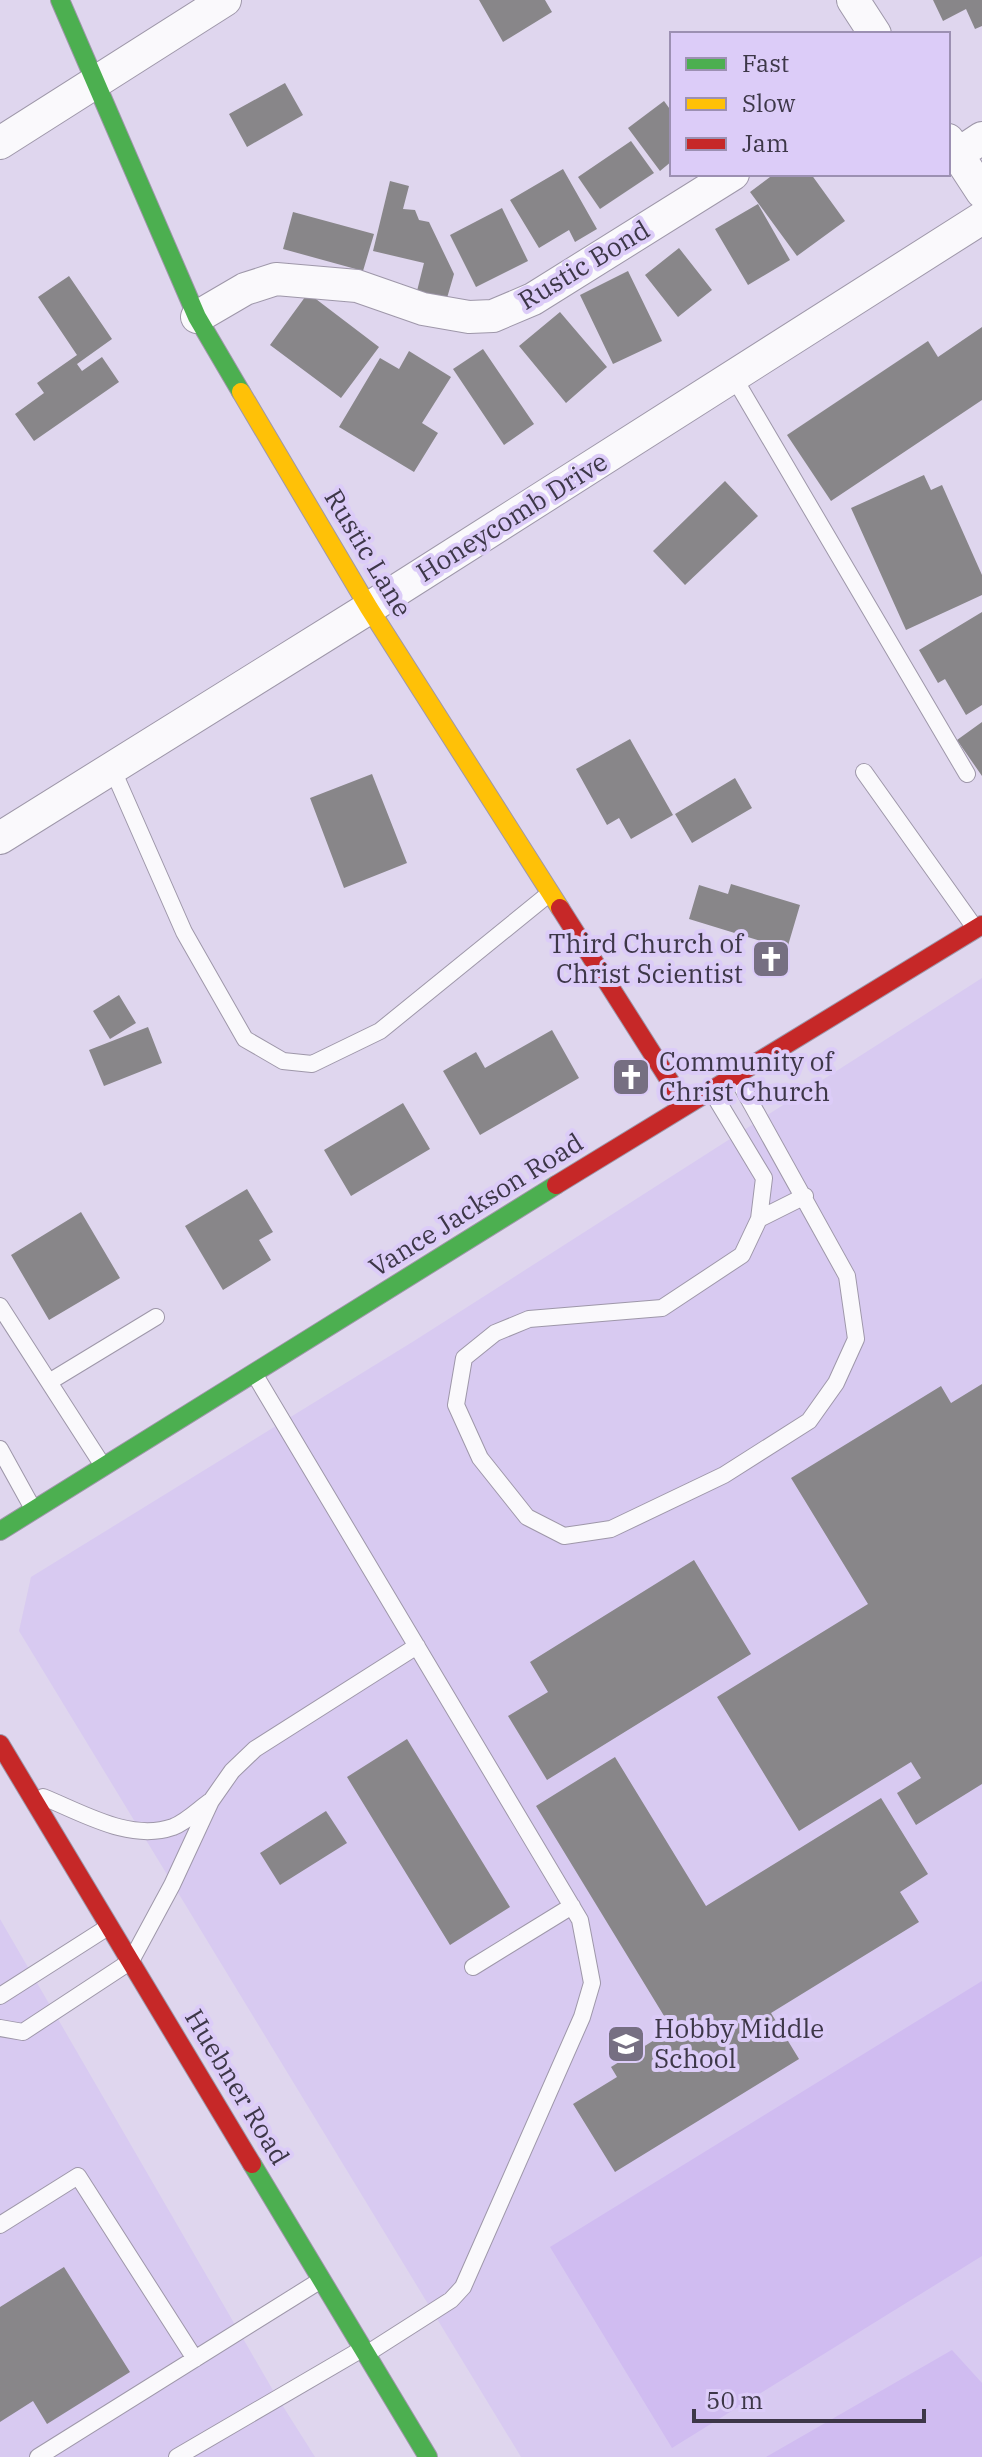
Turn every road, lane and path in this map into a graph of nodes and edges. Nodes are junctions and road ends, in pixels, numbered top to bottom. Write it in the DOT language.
graph roads {
  1 [pos="60,0"];
  2 [pos="225,0"];
  3 [pos="853,0"];
  4 [pos="874,32"];
  5 [pos="97,83"];
  6 [pos="0,143"];
  7 [pos="963,144"];
  8 [pos="730,176"];
  9 [pos="982,192"];
  10 [pos="982,218"];
  11 [pos="197,317"];
  12 [pos="733,376"];
  13 [pos="369,608"];
  14 [pos="112,768"];
  15 [pos="864,772"];
  16 [pos="967,774"];
  17 [pos="0,838"];
  18 [pos="550,893"];
  19 [pos="979,927"];
  20 [pos="736,1074"];
  21 [pos="710,1089"];
  22 [pos="685,1105"];
  23 [pos="805,1196"];
  24 [pos="759,1219"];
  25 [pos="0,1306"];
  26 [pos="156,1317"];
  27 [pos="255,1374"];
  28 [pos="49,1382"];
  29 [pos="0,1449"];
  30 [pos="104,1468"];
  31 [pos="34,1510"];
  32 [pos="0,1531"];
  33 [pos="417,1646"];
  34 [pos="0,1744"];
  35 [pos="29,1792"];
  36 [pos="211,1801"];
  37 [pos="572,1906"];
  38 [pos="110,1926"];
  39 [pos="131,1961"];
  40 [pos="473,1967"];
  41 [pos="0,1996"];
  42 [pos="0,2028"];
  43 [pos="0,2225"];
  44 [pos="322,2279"];
  45 [pos="365,2351"];
  46 [pos="195,2359"];
  47 [pos="38,2457"];
  48 [pos="177,2457"];
  49 [pos="428,2457"];
  1 -- 5 [label="main road, Rustic Lane"];
  2 -- 5 [label="street"];
  3 -- 4 [label="street"];
  5 -- 6 [label="street"];
  5 -- 11 [label="main road, Rustic Lane"];
  7 -- 9 [label="street"];
  8 -- 11 [label="street, Rustic Bond"];
  10 -- 12 [label="street, Honeycomb Drive"];
  11 -- 13 [label="main road, Rustic Lane"];
  12 -- 13 [label="street, Honeycomb Drive"];
  12 -- 16 [label="lane"];
  13 -- 14 [label="street, Honeycomb Drive"];
  13 -- 18 [label="main road, Rustic Lane"];
  14 -- 17 [label="street, Honeycomb Drive"];
  14 -- 18 [label="lane"];
  15 -- 19 [label="lane"];
  18 -- 22 [label="main road, Rustic Lane"];
  19 -- 20 [label="main road, Vance Jackson Road"];
  20 -- 21 [label="main road, Vance Jackson Road"];
  20 -- 23 [label="lane"];
  21 -- 22 [label="main road, Vance Jackson Road"];
  21 -- 24 [label="lane"];
  22 -- 27 [label="main road, Vance Jackson Road"];
  23 -- 24 [label="lane"];
  23 -- 24 [label="lane"];
  25 -- 28 [label="lane"];
  26 -- 28 [label="lane"];
  27 -- 30 [label="main road, Vance Jackson Road"];
  27 -- 33 [label="lane"];
  28 -- 30 [label="lane"];
  29 -- 31 [label="lane"];
  30 -- 31 [label="main road, Vance Jackson Road"];
  31 -- 32 [label="main road, Vance Jackson Road"];
  33 -- 36 [label="lane"];
  33 -- 37 [label="lane"];
  34 -- 35 [label="main road, Huebner Road"];
  35 -- 36 [label="lane"];
  35 -- 38 [label="main road, Huebner Road"];
  36 -- 39 [label="lane"];
  37 -- 40 [label="lane"];
  37 -- 45 [label="lane"];
  38 -- 39 [label="main road, Huebner Road"];
  38 -- 41 [label="lane"];
  39 -- 42 [label="lane"];
  39 -- 44 [label="main road, Huebner Road"];
  43 -- 46 [label="lane"];
  44 -- 45 [label="main road, Huebner Road"];
  44 -- 46 [label="lane"];
  45 -- 48 [label="lane"];
  45 -- 49 [label="main road, Huebner Road"];
  46 -- 47 [label="lane"];
}
